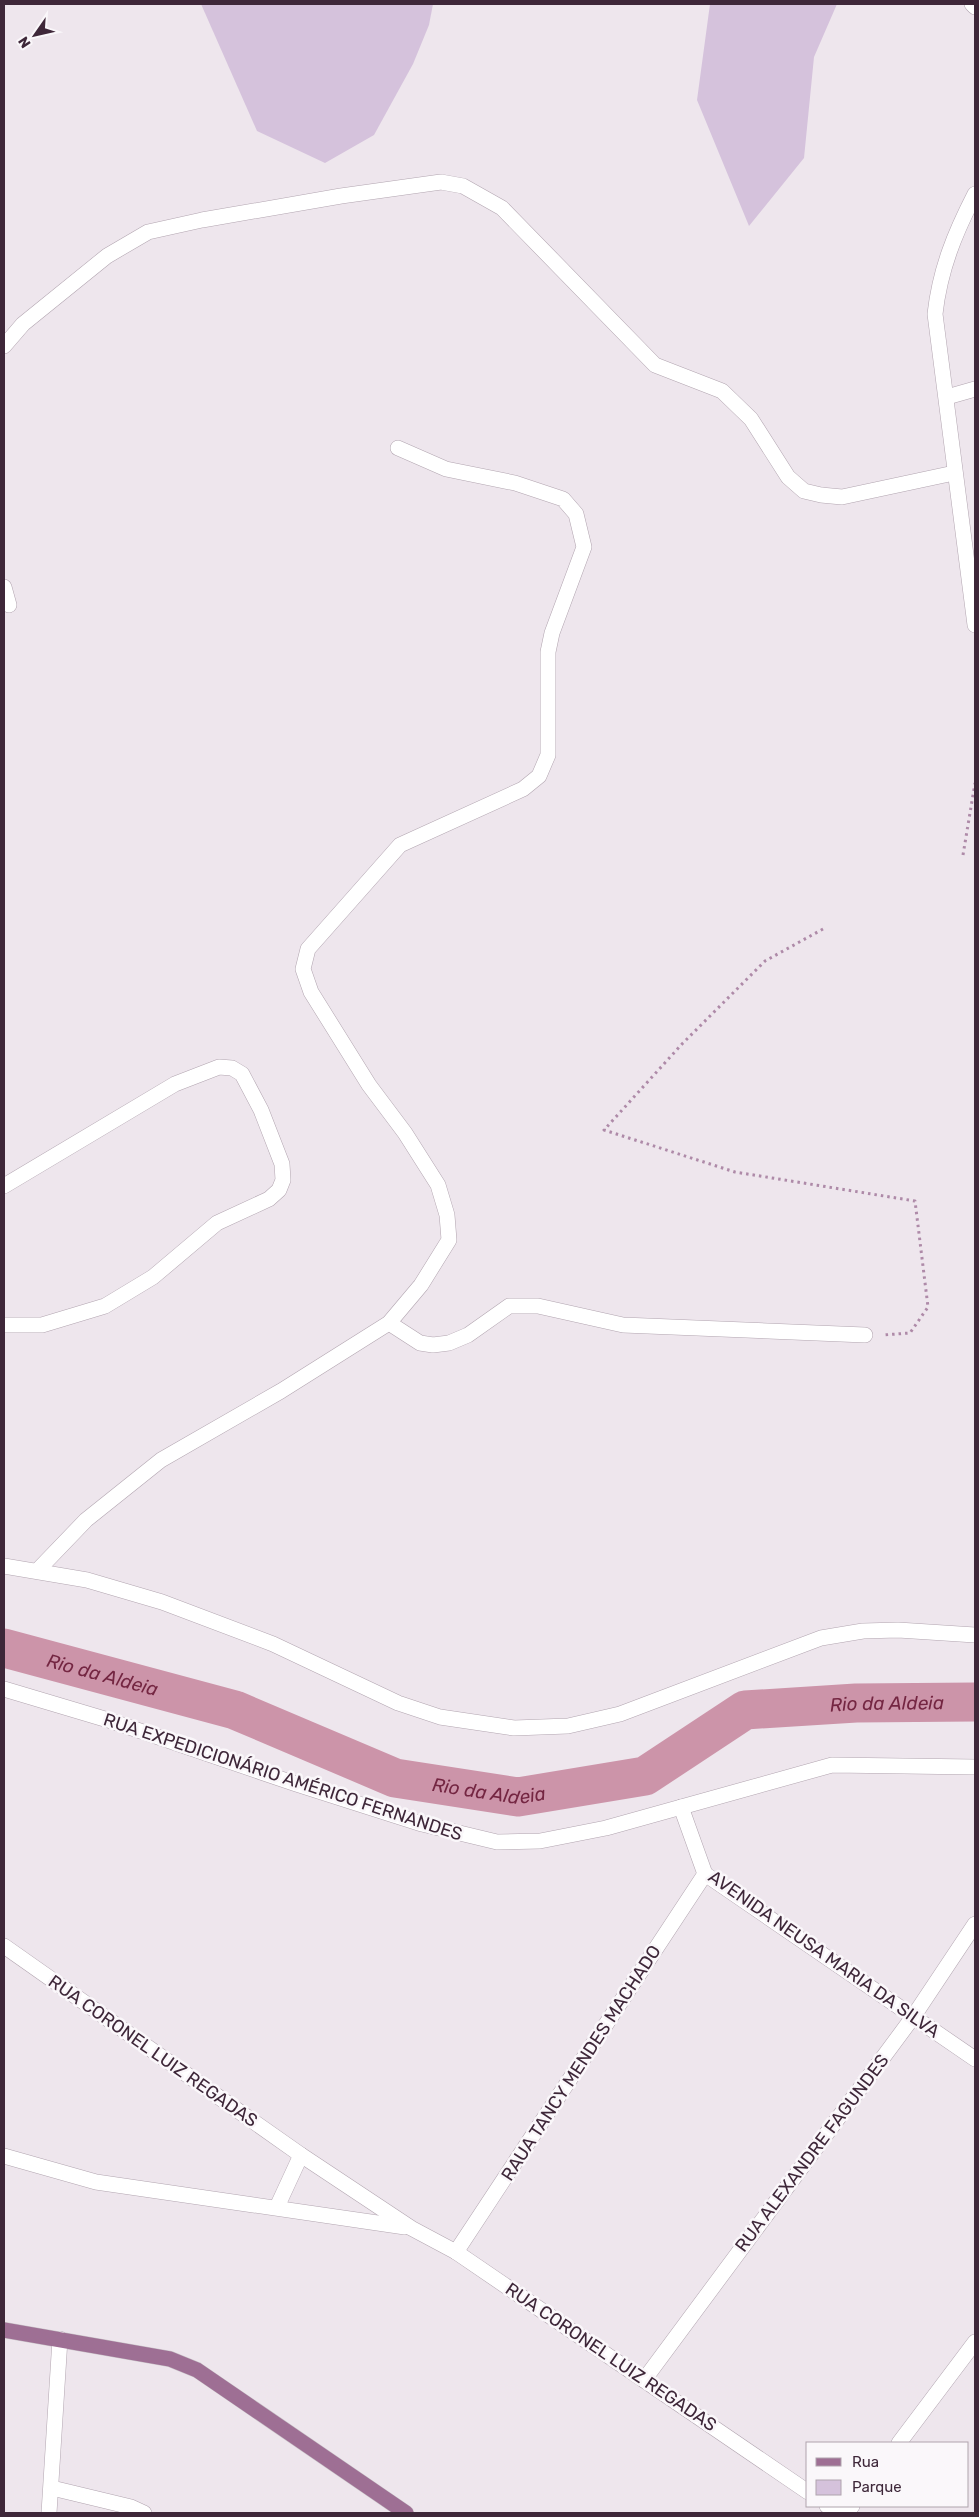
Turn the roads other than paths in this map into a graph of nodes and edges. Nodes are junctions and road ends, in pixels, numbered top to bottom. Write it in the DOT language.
graph roads {
  1 [pos="972,4"];
  2 [pos="975,7"];
  3 [pos="975,194"];
  4 [pos="4,346"];
  5 [pos="975,389"];
  6 [pos="947,397"];
  7 [pos="398,448"];
  8 [pos="954,473"];
  9 [pos="4,586"];
  10 [pos="9,605"];
  11 [pos="975,625"];
  12 [pos="4,1186"];
  13 [pos="389,1323"];
  14 [pos="4,1326"];
  15 [pos="865,1336"];
  16 [pos="4,1566"];
  17 [pos="37,1571"];
  18 [pos="975,1635"];
  19 [pos="4,1689"];
  20 [pos="975,1767"];
  21 [pos="681,1807"];
  22 [pos="705,1874"];
  23 [pos="975,1924"];
  24 [pos="4,1946"];
  25 [pos="913,2017"];
  26 [pos="975,2059"];
  27 [pos="302,2155"];
  28 [pos="4,2156"];
  29 [pos="277,2207"];
  30 [pos="411,2228"];
  31 [pos="456,2252"];
  32 [pos="4,2330"];
  33 [pos="60,2339"];
  34 [pos="975,2342"];
  35 [pos="644,2380"];
  36 [pos="900,2442"];
  37 [pos="52,2488"];
  38 [pos="806,2491"];
  39 [pos="48,2513"];
  40 [pos="144,2513"];
  41 [pos="406,2513"];
  1 -- 2 [label="street"];
  3 -- 6 [label="street"];
  4 -- 8 [label="street"];
  5 -- 6 [label="street"];
  6 -- 8 [label="street"];
  7 -- 13 [label="street"];
  8 -- 11 [label="street"];
  9 -- 10 [label="street"];
  12 -- 14 [label="street"];
  13 -- 15 [label="street"];
  13 -- 17 [label="street"];
  16 -- 17 [label="street"];
  17 -- 18 [label="street"];
  19 -- 21 [label="street, RUA EXPEDICIONÁRIO AMÉRICO FERNANDES"];
  20 -- 21 [label="street, RUA EXPEDICIONÁRIO AMÉRICO FERNANDES"];
  21 -- 22 [label="street, AVENIDA NEUSA MARIA DA SILVA"];
  22 -- 25 [label="street, AVENIDA NEUSA MARIA DA SILVA"];
  22 -- 31 [label="street, RAUA TANCY MENDES MACHADO"];
  23 -- 25 [label="street, RUA ALEXANDRE FAGUNDES"];
  24 -- 27 [label="street, RUA CORONEL LUIZ REGADAS"];
  25 -- 26 [label="street, AVENIDA NEUSA MARIA DA SILVA"];
  25 -- 35 [label="street, RUA ALEXANDRE FAGUNDES"];
  27 -- 29 [label="street"];
  27 -- 30 [label="street, RUA CORONEL LUIZ REGADAS"];
  28 -- 29 [label="street, RUA CORONEL LUIZ REGADAS"];
  29 -- 30 [label="street, RUA CORONEL LUIZ REGADAS"];
  30 -- 31 [label="street, RUA CORONEL LUIZ REGADAS"];
  31 -- 35 [label="street, RUA CORONEL LUIZ REGADAS"];
  32 -- 33 [label="main road"];
  33 -- 37 [label="street"];
  33 -- 41 [label="main road"];
  34 -- 36 [label="street"];
  35 -- 38 [label="street, RUA CORONEL LUIZ REGADAS"];
  37 -- 39 [label="street"];
  37 -- 40 [label="street"];
}
